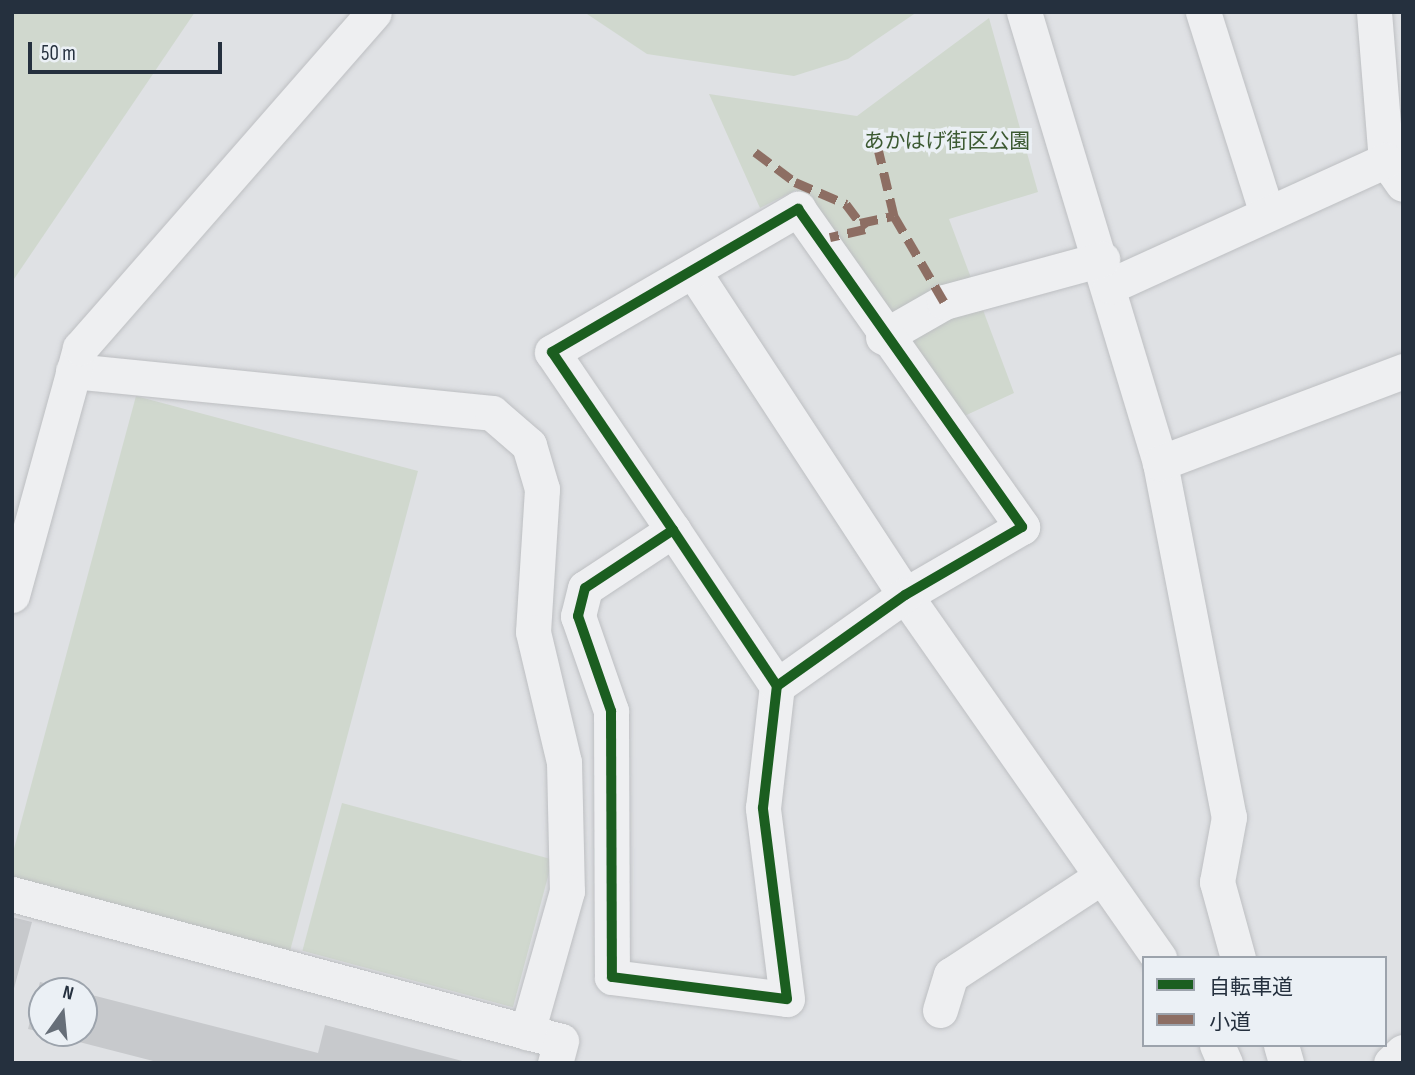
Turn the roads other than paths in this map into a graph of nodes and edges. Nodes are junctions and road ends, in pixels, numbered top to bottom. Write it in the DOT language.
graph roads {
  1 [pos="374,12"];
  2 [pos="1024,12"];
  3 [pos="1203,12"];
  4 [pos="1374,12"];
  5 [pos="1394,172"];
  6 [pos="1266,211"];
  7 [pos="1106,272"];
  8 [pos="695,274"];
  9 [pos="883,337"];
  10 [pos="73,371"];
  11 [pos="1403,371"];
  12 [pos="1160,463"];
  13 [pos="673,530"];
  14 [pos="12,595"];
  15 [pos="905,595"];
  16 [pos="777,686"];
  17 [pos="1101,877"];
  18 [pos="12,894"];
  19 [pos="1158,956"];
  20 [pos="1237,956"];
  21 [pos="940,1010"];
  22 [pos="527,1032"];
  23 [pos="1403,1052"];
  24 [pos="555,1063"];
  25 [pos="1391,1063"];
  1 -- 10 [label="street"];
  2 -- 7 [label="street"];
  3 -- 6 [label="street"];
  4 -- 5 [label="street"];
  5 -- 6 [label="street"];
  6 -- 7 [label="street"];
  7 -- 9 [label="street"];
  7 -- 12 [label="street"];
  8 -- 9 [label="street"];
  8 -- 13 [label="street"];
  8 -- 15 [label="street"];
  9 -- 15 [label="street"];
  10 -- 14 [label="street"];
  10 -- 22 [label="street"];
  11 -- 12 [label="street"];
  12 -- 20 [label="street"];
  13 -- 16 [label="street"];
  13 -- 16 [label="street"];
  15 -- 16 [label="street"];
  15 -- 17 [label="street"];
  17 -- 19 [label="street"];
  17 -- 21 [label="street"];
  18 -- 22 [label="street"];
  22 -- 24 [label="street"];
  23 -- 25 [label="street"];
}
